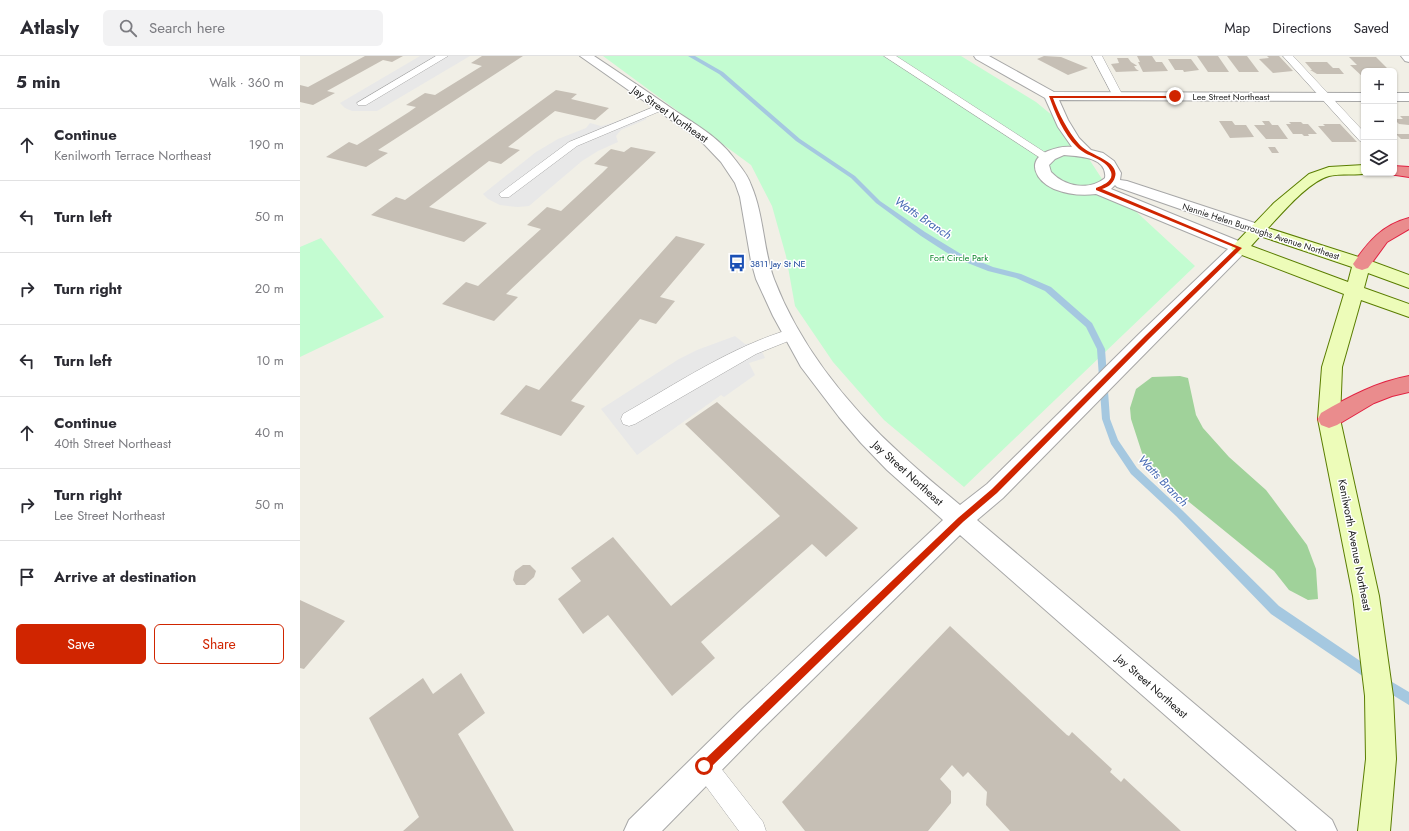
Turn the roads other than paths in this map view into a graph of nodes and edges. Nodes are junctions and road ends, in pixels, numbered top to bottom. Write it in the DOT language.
graph roads {
  1 [pos="443,56"];
  2 [pos="586,56"];
  3 [pos="889,56"];
  4 [pos="980,56"];
  5 [pos="1097,56"];
  6 [pos="1288,56"];
  7 [pos="1407,56"];
  8 [pos="1409,58"];
  9 [pos="1051,96"];
  10 [pos="1118,96"];
  11 [pos="1324,97"];
  12 [pos="1361,97"];
  13 [pos="1397,97"];
  14 [pos="1409,97"];
  15 [pos="362,103"];
  16 [pos="662,107"];
  17 [pos="1057,115"];
  18 [pos="1361,136"];
  19 [pos="1086,153"];
  20 [pos="1050,155"];
  21 [pos="1409,168"];
  22 [pos="1361,170"];
  23 [pos="1397,170"];
  24 [pos="1397,170"];
  25 [pos="1409,172"];
  26 [pos="1112,180"];
  27 [pos="1098,189"];
  28 [pos="504,194"];
  29 [pos="1409,223"];
  30 [pos="1258,230"];
  31 [pos="1240,248"];
  32 [pos="1362,264"];
  33 [pos="1409,282"];
  34 [pos="1354,290"];
  35 [pos="1409,311"];
  36 [pos="791,334"];
  37 [pos="1409,384"];
  38 [pos="629,419"];
  39 [pos="1329,419"];
  40 [pos="960,520"];
  41 [pos="704,766"];
  42 [pos="640,831"];
  43 [pos="754,831"];
  44 [pos="1321,831"];
  45 [pos="1374,831"];
  1 -- 15 [label="lane"];
  2 -- 16 [label="street, Jay Street Northeast"];
  3 -- 20 [label="lane"];
  4 -- 9 [label="street"];
  5 -- 10 [label="lane"];
  6 -- 11 [label="lane"];
  7 -- 8 [label="street"];
  9 -- 10 [label="street, Lee Street Northeast"];
  9 -- 17 [label="street"];
  10 -- 11 [label="street, Lee Street Northeast"];
  11 -- 12 [label="street, Lee Street Northeast"];
  11 -- 18 [label="lane"];
  13 -- 14 [label="street"];
  16 -- 28 [label="lane"];
  16 -- 36 [label="street, Jay Street Northeast"];
  17 -- 19 [label="street"];
  17 -- 20 [label="street"];
  19 -- 20 [label="street"];
  19 -- 26 [label="street"];
  20 -- 27 [label="street"];
  21 -- 23 [label="main road"];
  22 -- 30 [label="main road"];
  24 -- 25 [label="highway"];
  26 -- 27 [label="street"];
  26 -- 30 [label="street, Nannie Helen Burroughs Avenue Northeast"];
  27 -- 31 [label="street, Nannie Helen Burroughs Avenue Northeast"];
  29 -- 32 [label="highway"];
  30 -- 31 [label="main road"];
  30 -- 32 [label="main road, Nannie Helen Burroughs Avenue Northeast"];
  31 -- 34 [label="main road, Nannie Helen Burroughs Avenue Northeast"];
  31 -- 40 [label="street"];
  32 -- 33 [label="main road, Nannie Helen Burroughs Avenue Northeast"];
  32 -- 34 [label="main road, Kenilworth Avenue Northeast"];
  34 -- 35 [label="main road, Nannie Helen Burroughs Avenue Northeast"];
  34 -- 39 [label="main road, Kenilworth Avenue Northeast"];
  36 -- 38 [label="lane"];
  36 -- 40 [label="street, Jay Street Northeast"];
  37 -- 39 [label="highway"];
  39 -- 45 [label="main road, Kenilworth Avenue Northeast"];
  40 -- 41 [label="street"];
  40 -- 44 [label="street, Jay Street Northeast"];
  41 -- 42 [label="street"];
  41 -- 43 [label="lane"];
}
